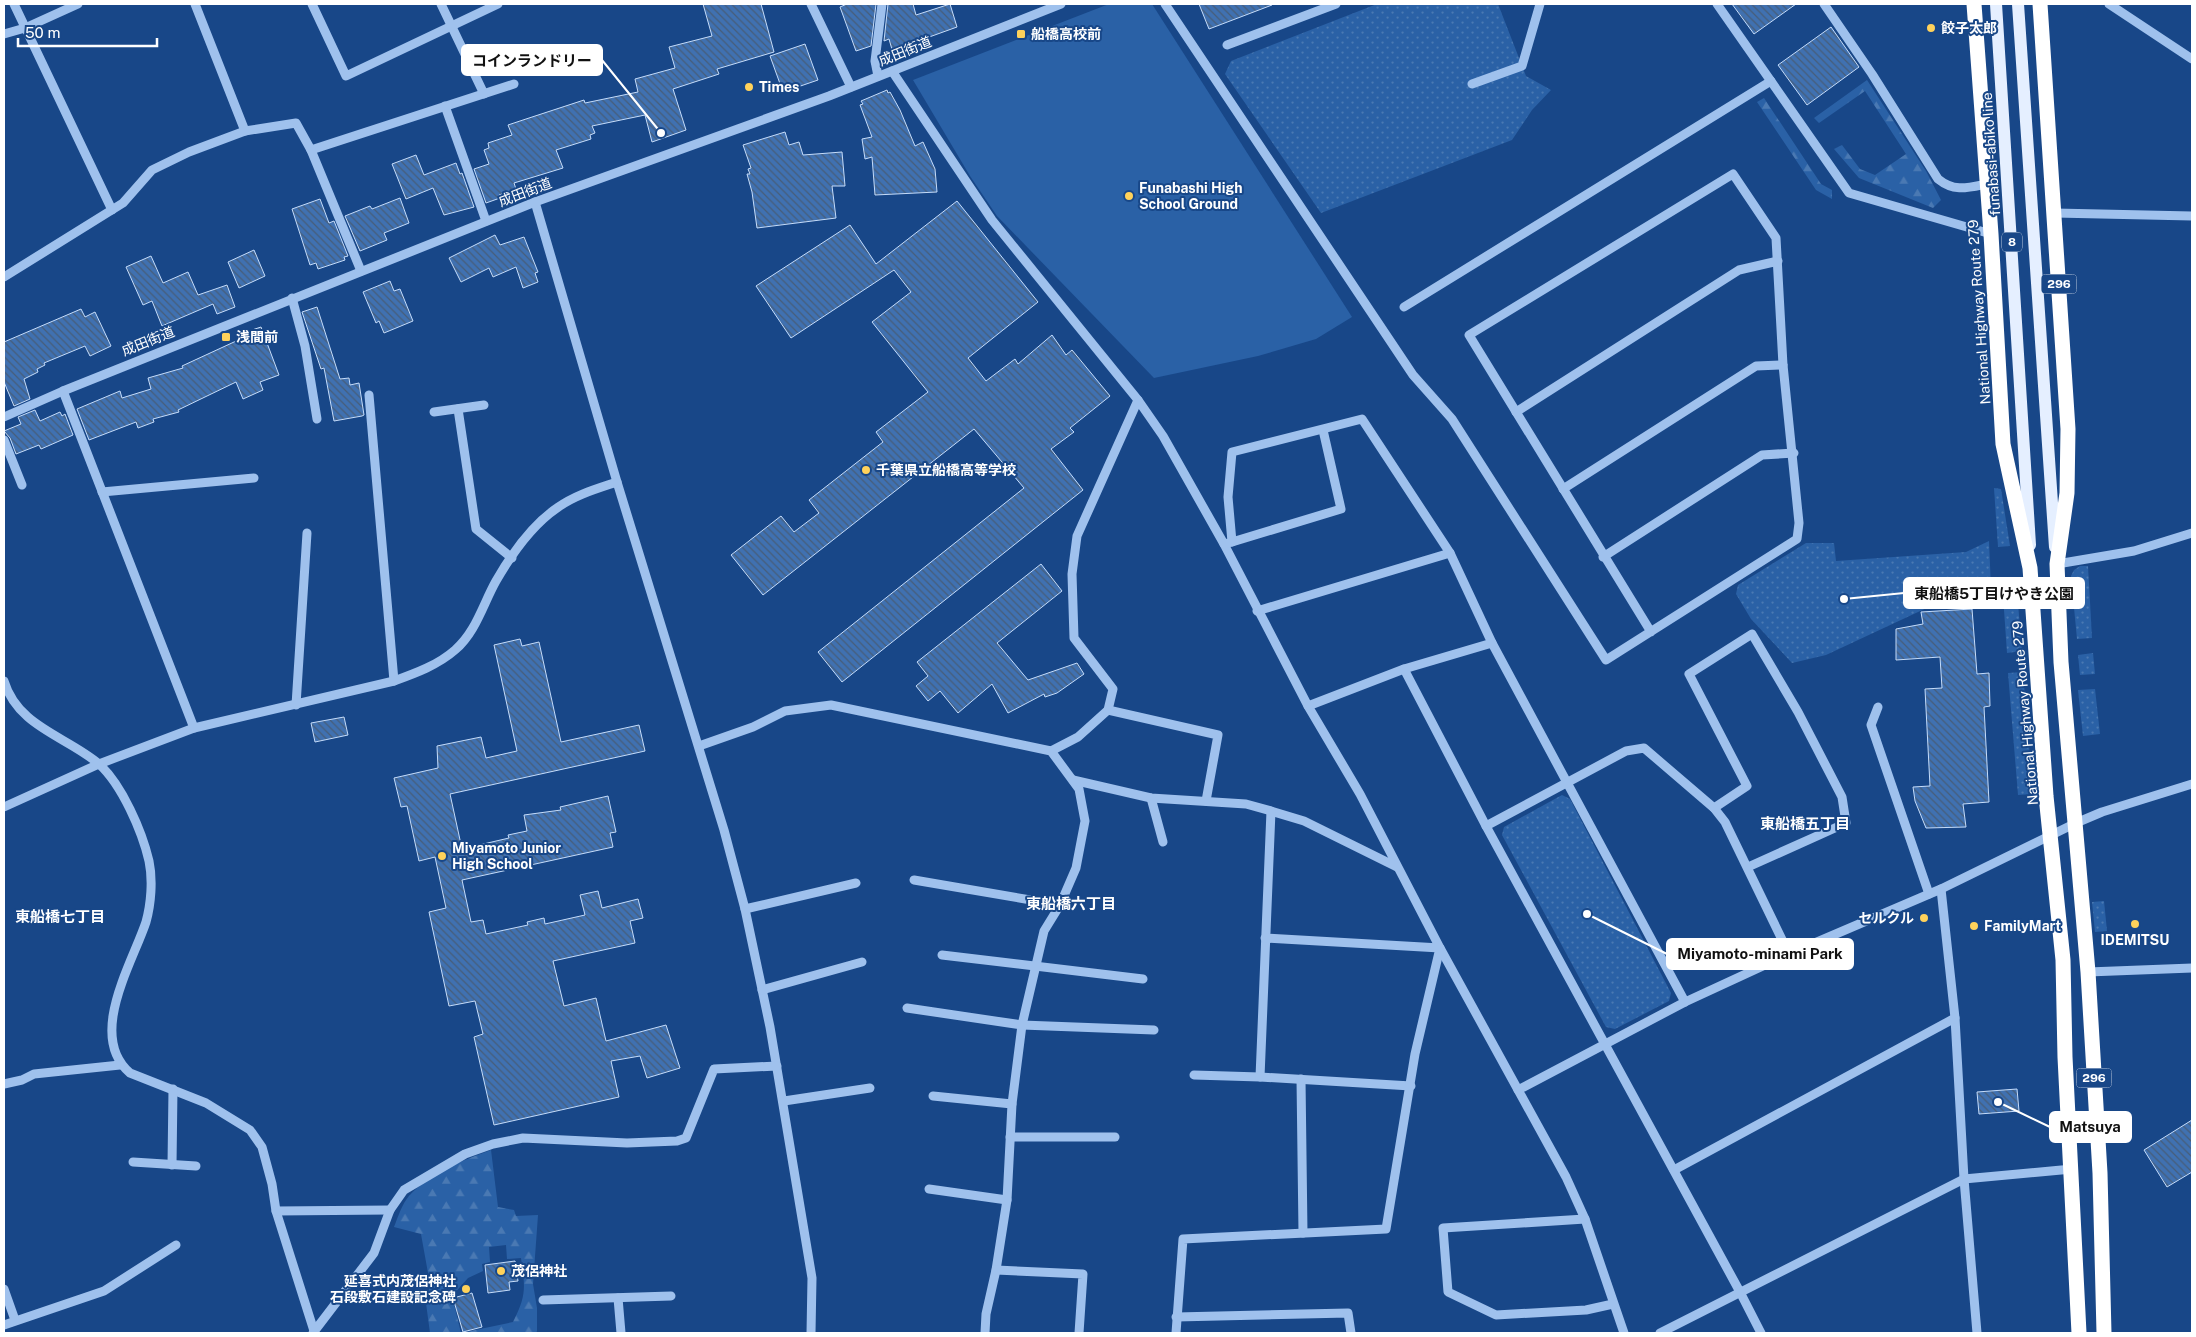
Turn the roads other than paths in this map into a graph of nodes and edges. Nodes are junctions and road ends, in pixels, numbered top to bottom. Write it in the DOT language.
graph roads {
  1 [pos="14,4"];
  2 [pos="78,4"];
  3 [pos="195,4"];
  4 [pos="312,4"];
  5 [pos="442,4"];
  6 [pos="498,4"];
  7 [pos="811,4"];
  8 [pos="882,4"];
  9 [pos="1061,4"];
  10 [pos="1165,4"];
  11 [pos="1336,4"];
  12 [pos="1540,4"];
  13 [pos="1716,4"];
  14 [pos="1824,4"];
  15 [pos="1974,4"];
  16 [pos="1996,4"];
  17 [pos="2018,4"];
  18 [pos="2040,4"];
  19 [pos="2109,4"];
  20 [pos="452,26"];
  21 [pos="25,28"];
  22 [pos="4,34"];
  23 [pos="1227,45"];
  24 [pos="2192,59"];
  25 [pos="892,71"];
  26 [pos="878,76"];
  27 [pos="1771,81"];
  28 [pos="514,84"];
  29 [pos="1472,84"];
  30 [pos="851,87"];
  31 [pos="484,94"];
  32 [pos="444,106"];
  33 [pos="245,131"];
  34 [pos="310,150"];
  35 [pos="1986,184"];
  36 [pos="535,202"];
  37 [pos="112,210"];
  38 [pos="2054,213"];
  39 [pos="2192,216"];
  40 [pos="486,221"];
  41 [pos="1991,234"];
  42 [pos="1778,261"];
  43 [pos="361,271"];
  44 [pos="4,277"];
  45 [pos="292,298"];
  46 [pos="1404,307"];
  47 [pos="1783,365"];
  48 [pos="63,391"];
  49 [pos="369,395"];
  50 [pos="1138,400"];
  51 [pos="484,405"];
  52 [pos="458,409"];
  53 [pos="434,412"];
  54 [pos="1516,412"];
  55 [pos="4,417"];
  56 [pos="317,419"];
  57 [pos="1323,430"];
  58 [pos="4,440"];
  59 [pos="1794,453"];
  60 [pos="254,478"];
  61 [pos="616,482"];
  62 [pos="22,485"];
  63 [pos="1563,489"];
  64 [pos="102,492"];
  65 [pos="307,533"];
  66 [pos="2192,533"];
  67 [pos="1228,543"];
  68 [pos="1450,553"];
  69 [pos="1603,557"];
  70 [pos="512,558"];
  71 [pos="2057,564"];
  72 [pos="2030,568"];
  73 [pos="1257,611"];
  74 [pos="1651,632"];
  75 [pos="1492,643"];
  76 [pos="1404,669"];
  77 [pos="4,681"];
  78 [pos="394,682"];
  79 [pos="296,705"];
  80 [pos="1308,706"];
  81 [pos="1878,707"];
  82 [pos="1108,710"];
  83 [pos="194,728"];
  84 [pos="698,746"];
  85 [pos="1051,751"];
  86 [pos="99,764"];
  87 [pos="1073,780"];
  88 [pos="1567,783"];
  89 [pos="2192,784"];
  90 [pos="1151,798"];
  91 [pos="1206,801"];
  92 [pos="4,807"];
  93 [pos="1714,808"];
  94 [pos="1271,811"];
  95 [pos="2076,823"];
  96 [pos="1486,826"];
  97 [pos="2052,834"];
  98 [pos="1163,842"];
  99 [pos="1397,867"];
  100 [pos="1748,867"];
  101 [pos="914,880"];
  102 [pos="856,883"];
  103 [pos="1940,888"];
  104 [pos="1929,894"];
  105 [pos="1060,905"];
  106 [pos="745,909"];
  107 [pos="1265,938"];
  108 [pos="1440,948"];
  109 [pos="1789,954"];
  110 [pos="942,955"];
  111 [pos="862,962"];
  112 [pos="1037,966"];
  113 [pos="2192,968"];
  114 [pos="2088,972"];
  115 [pos="1143,979"];
  116 [pos="762,990"];
  117 [pos="1685,1002"];
  118 [pos="907,1008"];
  119 [pos="1955,1018"];
  120 [pos="1022,1025"];
  121 [pos="1154,1030"];
  122 [pos="1604,1043"];
  123 [pos="120,1065"];
  124 [pos="777,1066"];
  125 [pos="1194,1075"];
  126 [pos="1260,1076"];
  127 [pos="1301,1079"];
  128 [pos="4,1084"];
  129 [pos="1411,1086"];
  130 [pos="870,1088"];
  131 [pos="173,1089"];
  132 [pos="1518,1090"];
  133 [pos="933,1096"];
  134 [pos="784,1101"];
  135 [pos="1012,1104"];
  136 [pos="1010,1137"];
  137 [pos="1115,1137"];
  138 [pos="133,1162"];
  139 [pos="172,1164"];
  140 [pos="196,1166"];
  141 [pos="2072,1169"];
  142 [pos="1674,1170"];
  143 [pos="1964,1179"];
  144 [pos="929,1189"];
  145 [pos="1007,1200"];
  146 [pos="390,1210"];
  147 [pos="276,1212"];
  148 [pos="1585,1219"];
  149 [pos="1303,1233"];
  150 [pos="176,1245"];
  151 [pos="996,1270"];
  152 [pos="4,1289"];
  153 [pos="1740,1292"];
  154 [pos="671,1296"];
  155 [pos="618,1298"];
  156 [pos="543,1300"];
  157 [pos="1613,1304"];
  158 [pos="1176,1318"];
  159 [pos="15,1320"];
  160 [pos="4,1325"];
  161 [pos="314,1332"];
  162 [pos="1975,1332"];
  163 [pos="621,1333"];
  164 [pos="811,1333"];
  165 [pos="985,1333"];
  166 [pos="1079,1333"];
  167 [pos="1176,1333"];
  168 [pos="1351,1333"];
  169 [pos="1624,1333"];
  170 [pos="1660,1333"];
  171 [pos="1761,1333"];
  172 [pos="2079,1333"];
  173 [pos="2104,1333"];
  1 -- 21 [label="street"];
  2 -- 21 [label="street"];
  3 -- 33 [label="street"];
  4 -- 20 [label="street"];
  5 -- 20 [label="street"];
  6 -- 20 [label="street"];
  7 -- 30 [label="street"];
  8 -- 26 [label="street"];
  9 -- 25 [label="street, 成田街道"];
  10 -- 74 [label="street"];
  11 -- 23 [label="street"];
  12 -- 29 [label="street"];
  13 -- 27 [label="street"];
  14 -- 35 [label="street"];
  15 -- 35 [label="highway, National Highway Route 279 / 296"];
  16 -- 72 [label="main road, funabasi-abiko line / 8"];
  17 -- 71 [label="main road, 8"];
  18 -- 38 [label="highway, 296"];
  19 -- 24 [label="street"];
  20 -- 31 [label="street"];
  21 -- 22 [label="street"];
  21 -- 37 [label="street"];
  25 -- 26 [label="street, 成田街道"];
  25 -- 50 [label="street"];
  26 -- 30 [label="street, 成田街道"];
  27 -- 41 [label="street"];
  27 -- 46 [label="street"];
  28 -- 31 [label="street"];
  30 -- 36 [label="street, 成田街道"];
  31 -- 32 [label="street"];
  32 -- 34 [label="street"];
  32 -- 40 [label="street"];
  33 -- 34 [label="street"];
  33 -- 37 [label="street"];
  34 -- 43 [label="street"];
  35 -- 41 [label="highway, National Highway Route 279 / 296"];
  36 -- 40 [label="street, 成田街道"];
  36 -- 61 [label="street"];
  37 -- 44 [label="street"];
  38 -- 39 [label="street"];
  38 -- 71 [label="highway, 296"];
  40 -- 43 [label="street, 成田街道"];
  41 -- 72 [label="highway, National Highway Route 279 / 296"];
  42 -- 47 [label="street"];
  42 -- 54 [label="street"];
  42 -- 54 [label="street"];
  43 -- 45 [label="street, 成田街道"];
  45 -- 48 [label="street, 成田街道"];
  45 -- 56 [label="street"];
  47 -- 59 [label="street"];
  47 -- 63 [label="street"];
  48 -- 55 [label="street, 成田街道"];
  48 -- 64 [label="street"];
  49 -- 78 [label="street"];
  50 -- 67 [label="street"];
  50 -- 82 [label="street"];
  51 -- 52 [label="street"];
  52 -- 53 [label="street"];
  52 -- 70 [label="street"];
  54 -- 63 [label="street"];
  57 -- 67 [label="street"];
  57 -- 67 [label="street"];
  57 -- 68 [label="street"];
  58 -- 62 [label="street"];
  59 -- 69 [label="street"];
  59 -- 74 [label="street"];
  60 -- 64 [label="street"];
  61 -- 70 [label="street"];
  61 -- 84 [label="street"];
  63 -- 69 [label="street"];
  64 -- 83 [label="street"];
  65 -- 79 [label="street"];
  66 -- 71 [label="street"];
  67 -- 73 [label="street"];
  68 -- 73 [label="street"];
  68 -- 75 [label="street"];
  69 -- 74 [label="street"];
  70 -- 78 [label="street"];
  71 -- 95 [label="highway, 296"];
  72 -- 97 [label="highway, National Highway Route 279 / 296"];
  73 -- 80 [label="street"];
  75 -- 76 [label="street"];
  75 -- 88 [label="street"];
  76 -- 80 [label="street"];
  76 -- 96 [label="street"];
  77 -- 86 [label="street"];
  78 -- 79 [label="street"];
  79 -- 83 [label="street"];
  80 -- 99 [label="street"];
  81 -- 104 [label="street"];
  82 -- 85 [label="street"];
  82 -- 91 [label="street"];
  83 -- 86 [label="street"];
  84 -- 85 [label="street"];
  84 -- 106 [label="street"];
  85 -- 87 [label="street"];
  86 -- 92 [label="street"];
  86 -- 123 [label="street"];
  87 -- 90 [label="street"];
  87 -- 105 [label="street"];
  88 -- 93 [label="street"];
  88 -- 96 [label="street"];
  88 -- 117 [label="street"];
  89 -- 95 [label="street"];
  90 -- 91 [label="street"];
  90 -- 98 [label="street"];
  91 -- 94 [label="street"];
  93 -- 100 [label="street"];
  93 -- 100 [label="street"];
  94 -- 99 [label="street"];
  94 -- 107 [label="street"];
  95 -- 97 [label="street"];
  95 -- 114 [label="highway, 296"];
  96 -- 122 [label="street"];
  97 -- 103 [label="street"];
  97 -- 141 [label="highway, National Highway Route 279 / 296"];
  99 -- 108 [label="street"];
  100 -- 109 [label="street"];
  101 -- 105 [label="street"];
  102 -- 106 [label="street"];
  103 -- 104 [label="street"];
  103 -- 119 [label="street"];
  104 -- 109 [label="street"];
  105 -- 112 [label="street"];
  106 -- 116 [label="street"];
  107 -- 108 [label="street"];
  107 -- 126 [label="street"];
  108 -- 129 [label="street"];
  108 -- 132 [label="street"];
  109 -- 117 [label="street"];
  110 -- 112 [label="street"];
  111 -- 116 [label="street"];
  112 -- 115 [label="street"];
  112 -- 120 [label="street"];
  113 -- 114 [label="street"];
  114 -- 173 [label="highway, 296"];
  116 -- 124 [label="street"];
  117 -- 122 [label="street"];
  118 -- 120 [label="street"];
  119 -- 142 [label="street"];
  119 -- 143 [label="street"];
  120 -- 121 [label="street"];
  120 -- 135 [label="street"];
  122 -- 132 [label="street"];
  122 -- 142 [label="street"];
  123 -- 128 [label="street"];
  123 -- 131 [label="street"];
  124 -- 134 [label="street"];
  124 -- 146 [label="street"];
  125 -- 126 [label="street"];
  126 -- 127 [label="street"];
  127 -- 129 [label="street"];
  127 -- 149 [label="street"];
  129 -- 149 [label="street"];
  130 -- 134 [label="street"];
  131 -- 139 [label="street"];
  131 -- 147 [label="street"];
  132 -- 148 [label="street"];
  133 -- 135 [label="street"];
  134 -- 164 [label="street"];
  135 -- 136 [label="street"];
  136 -- 137 [label="street"];
  136 -- 145 [label="street"];
  138 -- 139 [label="street"];
  139 -- 140 [label="street"];
  141 -- 143 [label="street"];
  141 -- 172 [label="highway, National Highway Route 279 / 296"];
  142 -- 153 [label="street"];
  143 -- 153 [label="street"];
  143 -- 162 [label="street"];
  144 -- 145 [label="street"];
  145 -- 151 [label="street"];
  146 -- 147 [label="street"];
  146 -- 161 [label="street"];
  147 -- 161 [label="street"];
  148 -- 157 [label="street"];
  148 -- 157 [label="street"];
  149 -- 158 [label="street"];
  150 -- 159 [label="street"];
  151 -- 165 [label="street"];
  151 -- 166 [label="street"];
  152 -- 159 [label="street"];
  153 -- 170 [label="street"];
  153 -- 171 [label="street"];
  154 -- 155 [label="street"];
  155 -- 156 [label="street"];
  155 -- 163 [label="street"];
  157 -- 169 [label="street"];
  158 -- 167 [label="street"];
  158 -- 168 [label="street"];
  159 -- 160 [label="street"];
}
